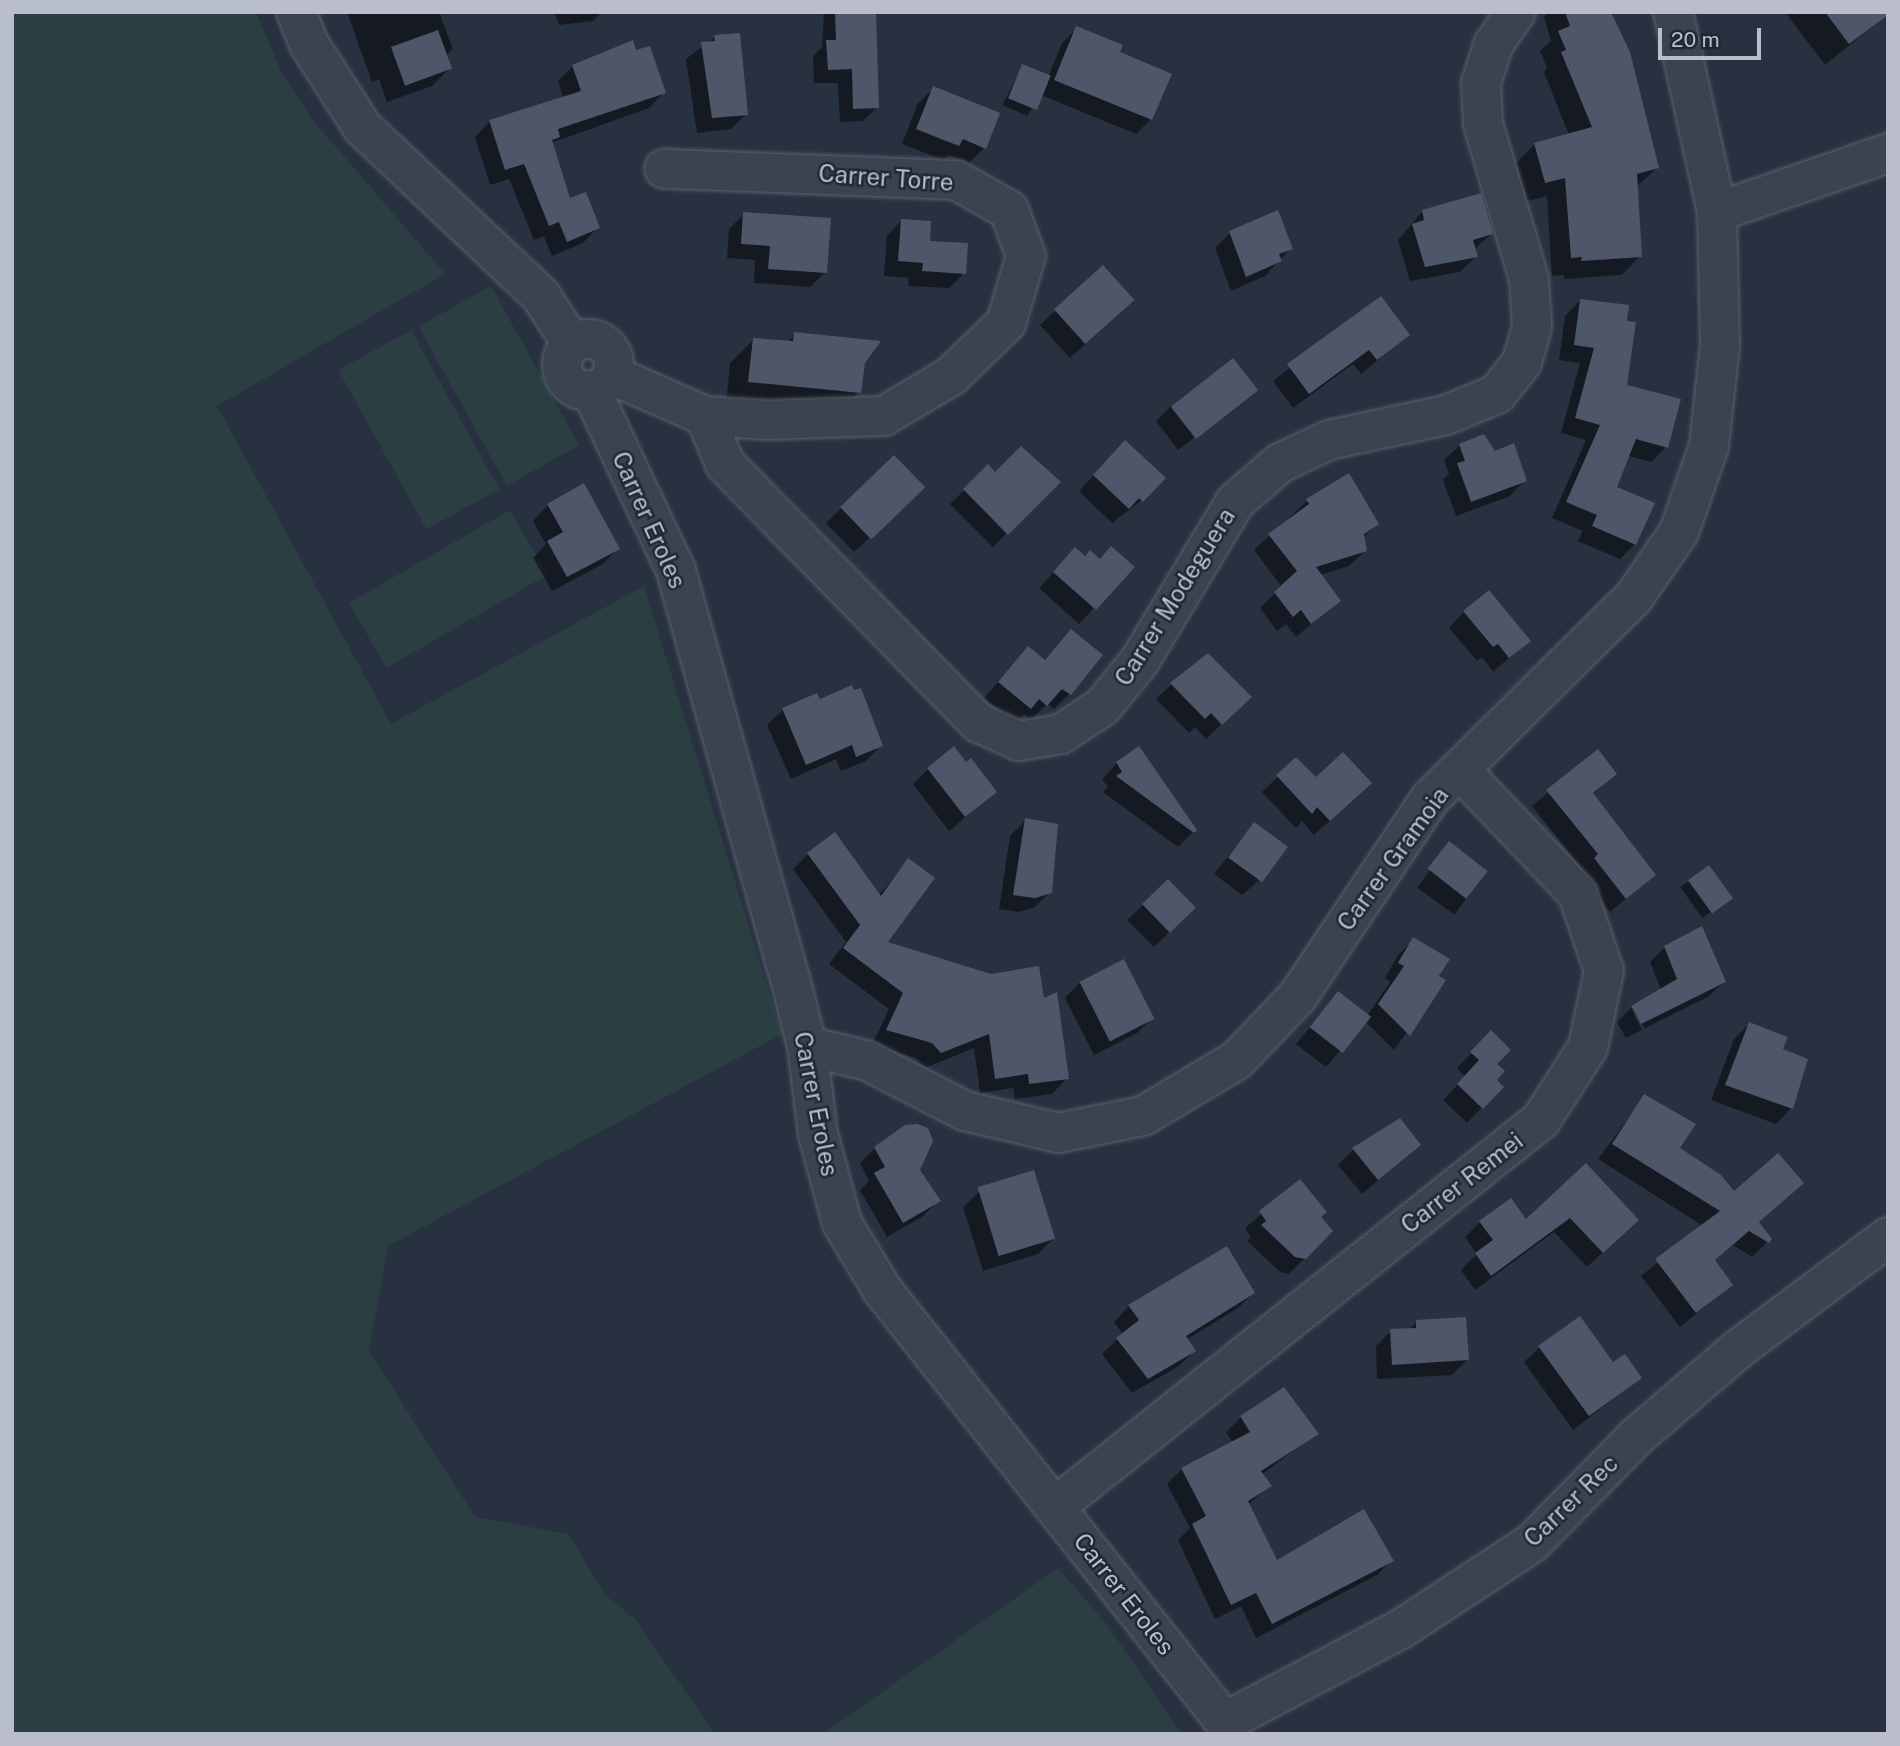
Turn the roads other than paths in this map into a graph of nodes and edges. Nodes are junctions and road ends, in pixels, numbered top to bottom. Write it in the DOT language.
graph roads {
  1 [pos="296,12"];
  2 [pos="1516,12"];
  3 [pos="1672,12"];
  4 [pos="1888,153"];
  5 [pos="664,169"];
  6 [pos="1717,212"];
  7 [pos="602,383"];
  8 [pos="705,416"];
  9 [pos="1460,770"];
  10 [pos="807,1046"];
  11 [pos="1888,1237"];
  12 [pos="1056,1506"];
  13 [pos="1225,1722"];
  1 -- 7 [label="street, Carrer Torre"];
  2 -- 8 [label="street, Carrer Modeguera"];
  3 -- 6 [label="street, Carrer Gramoia"];
  4 -- 6 [label="street"];
  5 -- 8 [label="street, Carrer Torre"];
  6 -- 9 [label="street, Carrer Gramoia"];
  7 -- 8 [label="street, Carrer Torre"];
  7 -- 10 [label="street, Carrer Eroles"];
  9 -- 10 [label="street, Carrer Gramoia"];
  9 -- 12 [label="street, Carrer Remei"];
  10 -- 12 [label="street, Carrer Eroles"];
  11 -- 13 [label="street, Carrer Rec"];
  12 -- 13 [label="street, Carrer Eroles"];
}
